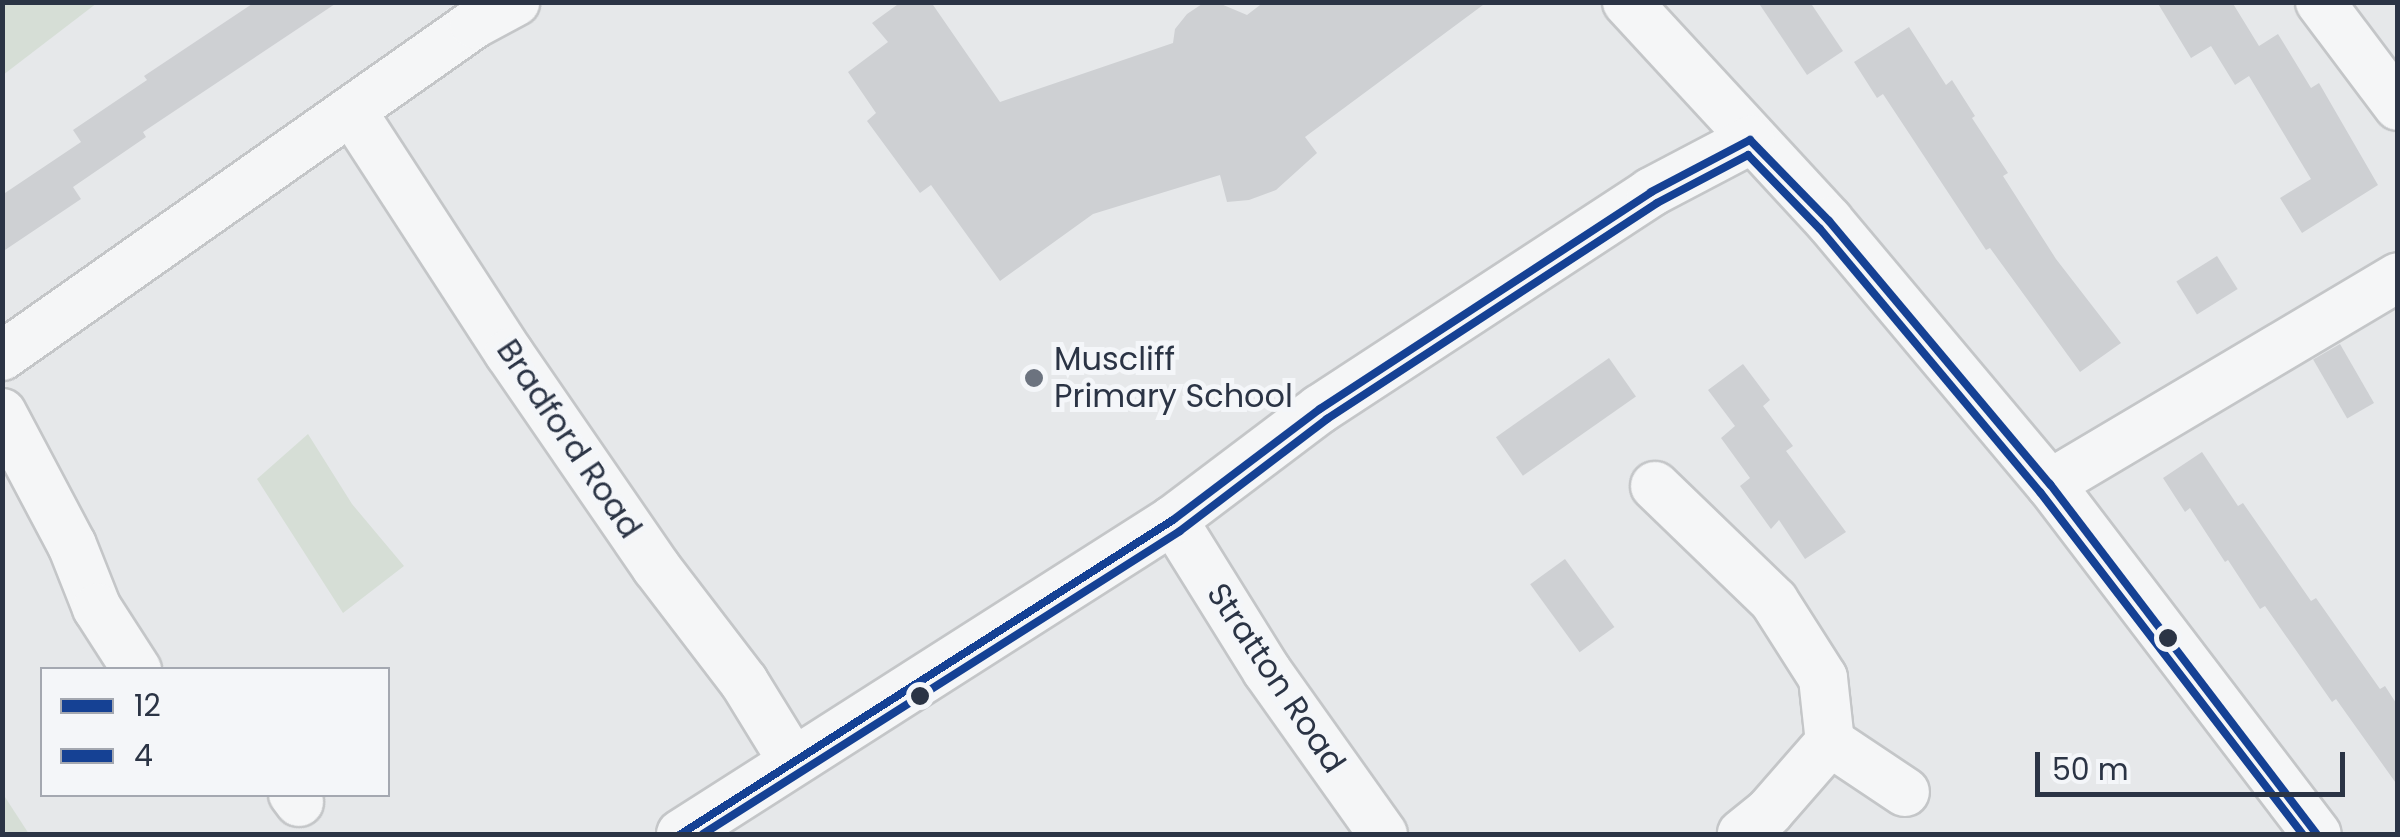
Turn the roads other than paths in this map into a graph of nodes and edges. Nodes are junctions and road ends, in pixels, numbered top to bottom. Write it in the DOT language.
graph roads {
  1 [pos="515,2"];
  2 [pos="1627,2"];
  3 [pos="2320,2"];
  4 [pos="2398,106"];
  5 [pos="354,112"];
  6 [pos="1750,140"];
  7 [pos="2398,277"];
  8 [pos="2,356"];
  9 [pos="2,413"];
  10 [pos="2050,484"];
  11 [pos="1655,486"];
  12 [pos="1173,520"];
  13 [pos="135,667"];
  14 [pos="1830,742"];
  15 [pos="792,760"];
  16 [pos="1905,792"];
  17 [pos="681,834"];
  18 [pos="1383,834"];
  19 [pos="1742,834"];
  20 [pos="2317,834"];
  1 -- 5 [label="street"];
  2 -- 6 [label="street"];
  3 -- 4 [label="street"];
  5 -- 8 [label="street"];
  5 -- 15 [label="street, Bradford Road"];
  6 -- 10 [label="street"];
  6 -- 12 [label="street"];
  7 -- 10 [label="street"];
  9 -- 13 [label="street"];
  10 -- 20 [label="street"];
  11 -- 14 [label="street"];
  12 -- 15 [label="street"];
  12 -- 18 [label="street, Stratton Road"];
  14 -- 16 [label="street"];
  14 -- 19 [label="street"];
  15 -- 17 [label="street"];
}
